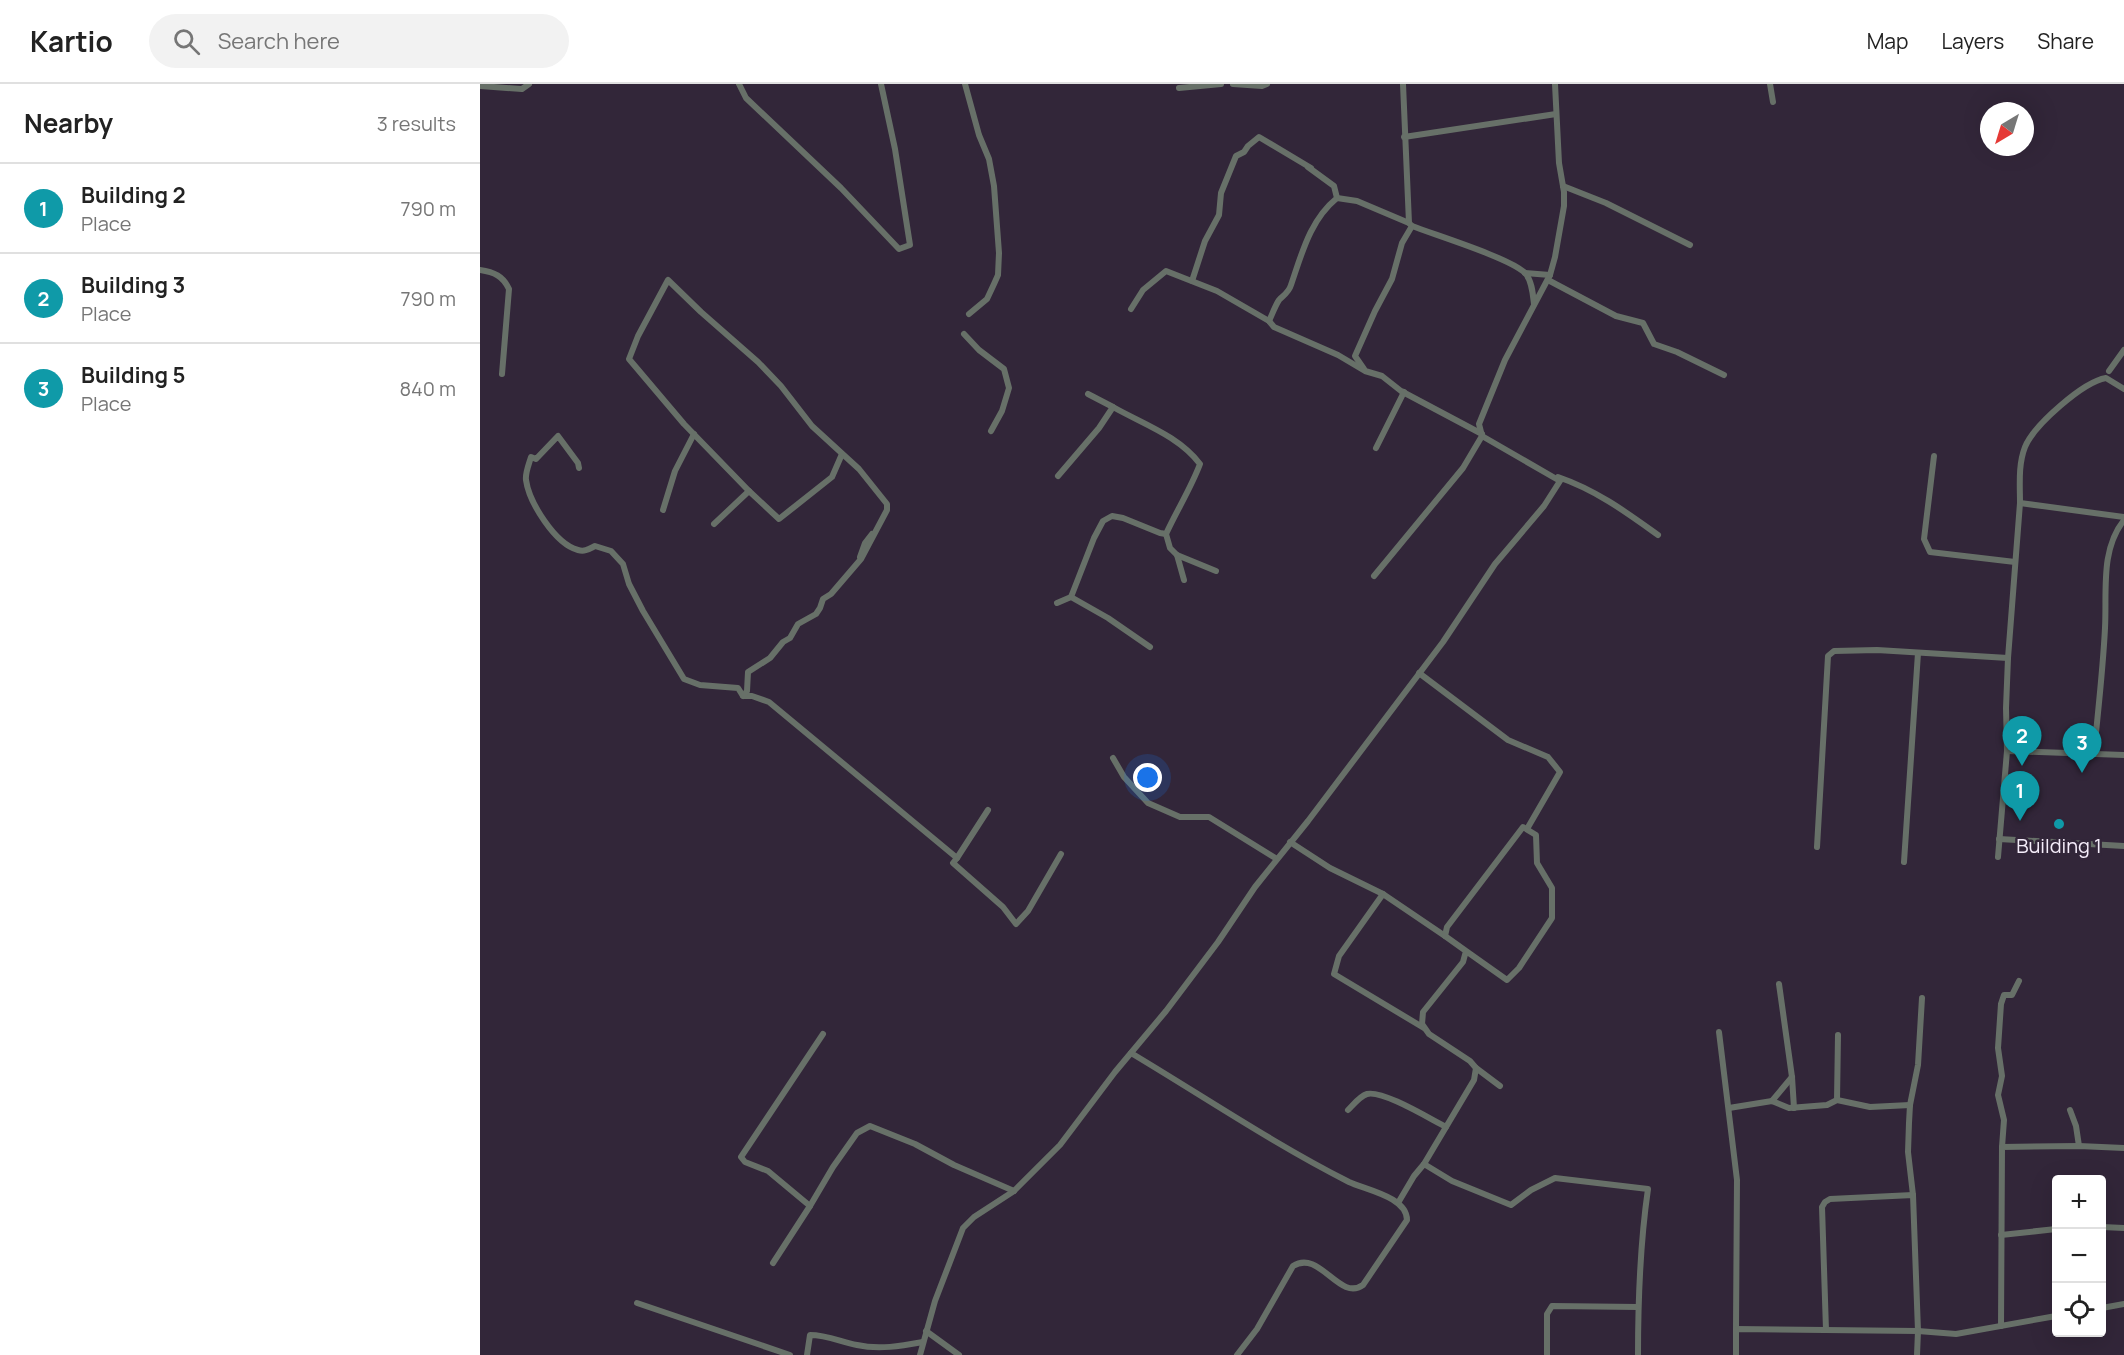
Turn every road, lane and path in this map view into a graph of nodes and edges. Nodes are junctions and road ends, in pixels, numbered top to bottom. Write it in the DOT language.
graph roads {
  1 [pos="530,84"];
  2 [pos="739,84"];
  3 [pos="881,84"];
  4 [pos="965,84"];
  5 [pos="1221,84"];
  6 [pos="1233,84"];
  7 [pos="1267,84"];
  8 [pos="1402,84"];
  9 [pos="1554,84"];
  10 [pos="1770,84"];
  11 [pos="480,86"];
  12 [pos="1179,88"];
  13 [pos="1773,102"];
  14 [pos="1556,114"];
  15 [pos="1404,137"];
  16 [pos="1563,186"];
  17 [pos="1337,198"];
  18 [pos="1410,224"];
  19 [pos="1690,245"];
  20 [pos="480,270"];
  21 [pos="1525,273"];
  22 [pos="1549,277"];
  23 [pos="1192,281"];
  24 [pos="1534,305"];
  25 [pos="1131,309"];
  26 [pos="969,314"];
  27 [pos="1269,321"];
  28 [pos="964,334"];
  29 [pos="2124,350"];
  30 [pos="1365,371"];
  31 [pos="2109,371"];
  32 [pos="502,374"];
  33 [pos="1724,375"];
  34 [pos="2124,388"];
  35 [pos="1404,392"];
  36 [pos="1088,394"];
  37 [pos="1113,407"];
  38 [pos="991,431"];
  39 [pos="694,434"];
  40 [pos="1482,435"];
  41 [pos="1376,448"];
  42 [pos="842,454"];
  43 [pos="1934,456"];
  44 [pos="579,468"];
  45 [pos="1058,476"];
  46 [pos="1556,477"];
  47 [pos="749,491"];
  48 [pos="2020,503"];
  49 [pos="663,510"];
  50 [pos="2124,518"];
  51 [pos="714,524"];
  52 [pos="1166,534"];
  53 [pos="1658,535"];
  54 [pos="1177,555"];
  55 [pos="2015,562"];
  56 [pos="1216,571"];
  57 [pos="1374,576"];
  58 [pos="1184,580"];
  59 [pos="1071,597"];
  60 [pos="1057,603"];
  61 [pos="1150,647"];
  62 [pos="1918,653"];
  63 [pos="2008,658"];
  64 [pos="1419,673"];
  65 [pos="743,696"];
  66 [pos="2007,751"];
  67 [pos="2094,753"];
  68 [pos="2124,755"];
  69 [pos="1113,758"];
  70 [pos="988,810"];
  71 [pos="1527,829"];
  72 [pos="1999,839"];
  73 [pos="1290,842"];
  74 [pos="2124,846"];
  75 [pos="1817,847"];
  76 [pos="1060,854"];
  77 [pos="1998,857"];
  78 [pos="957,858"];
  79 [pos="1277,859"];
  80 [pos="1904,862"];
  81 [pos="1383,894"];
  82 [pos="1445,936"];
  83 [pos="1466,951"];
  84 [pos="2019,981"];
  85 [pos="1779,984"];
  86 [pos="1922,998"];
  87 [pos="1425,1028"];
  88 [pos="1719,1032"];
  89 [pos="822,1034"];
  90 [pos="1838,1035"];
  91 [pos="1131,1053"];
  92 [pos="1476,1068"];
  93 [pos="1792,1077"];
  94 [pos="1500,1086"];
  95 [pos="1837,1100"];
  96 [pos="1772,1101"];
  97 [pos="1910,1104"];
  98 [pos="1729,1107"];
  99 [pos="1794,1108"];
  100 [pos="1348,1110"];
  101 [pos="2070,1110"];
  102 [pos="1446,1128"];
  103 [pos="2079,1146"];
  104 [pos="2002,1147"];
  105 [pos="2124,1148"];
  106 [pos="1424,1164"];
  107 [pos="1014,1191"];
  108 [pos="1913,1195"];
  109 [pos="1398,1203"];
  110 [pos="810,1206"];
  111 [pos="2106,1227"];
  112 [pos="2124,1228"];
  113 [pos="2052,1229"];
  114 [pos="2001,1235"];
  115 [pos="773,1263"];
  116 [pos="637,1303"];
  117 [pos="2124,1304"];
  118 [pos="1638,1307"];
  119 [pos="2106,1307"];
  120 [pos="2052,1317"];
  121 [pos="2001,1326"];
  122 [pos="1736,1329"];
  123 [pos="1826,1330"];
  124 [pos="926,1331"];
  125 [pos="1918,1331"];
  126 [pos="923,1342"];
  127 [pos="790,1355"];
  128 [pos="807,1355"];
  129 [pos="920,1355"];
  130 [pos="960,1355"];
  131 [pos="1237,1355"];
  132 [pos="1547,1355"];
  133 [pos="1638,1355"];
  134 [pos="1736,1355"];
  135 [pos="1917,1355"];
  1 -- 11 [label="street"];
  2 -- 3 [label="street"];
  4 -- 26 [label="street"];
  5 -- 12 [label="street"];
  6 -- 7 [label="street"];
  8 -- 15 [label="street"];
  9 -- 14 [label="street"];
  10 -- 13 [label="street"];
  14 -- 15 [label="street"];
  14 -- 16 [label="street"];
  15 -- 18 [label="street"];
  16 -- 19 [label="street"];
  16 -- 22 [label="street"];
  17 -- 18 [label="street"];
  17 -- 23 [label="street"];
  17 -- 27 [label="street"];
  18 -- 21 [label="street"];
  18 -- 30 [label="street"];
  20 -- 32 [label="street"];
  21 -- 22 [label="street"];
  21 -- 24 [label="street"];
  22 -- 24 [label="street"];
  22 -- 33 [label="street"];
  23 -- 25 [label="street"];
  23 -- 27 [label="street"];
  24 -- 40 [label="street"];
  27 -- 30 [label="street"];
  28 -- 38 [label="street"];
  29 -- 31 [label="street"];
  30 -- 35 [label="street"];
  34 -- 48 [label="street"];
  35 -- 40 [label="street"];
  35 -- 41 [label="street"];
  36 -- 37 [label="street"];
  37 -- 45 [label="street"];
  37 -- 52 [label="street"];
  39 -- 42 [label="street"];
  39 -- 47 [label="street"];
  39 -- 49 [label="street"];
  40 -- 46 [label="street"];
  40 -- 57 [label="street"];
  42 -- 47 [label="street"];
  42 -- 65 [label="street"];
  43 -- 55 [label="street"];
  44 -- 65 [label="street"];
  46 -- 53 [label="street"];
  46 -- 64 [label="street"];
  47 -- 51 [label="street"];
  48 -- 50 [label="street"];
  48 -- 55 [label="street"];
  50 -- 67 [label="street"];
  52 -- 54 [label="street"];
  52 -- 59 [label="street"];
  54 -- 56 [label="street"];
  54 -- 58 [label="street"];
  55 -- 63 [label="street"];
  59 -- 60 [label="street"];
  59 -- 61 [label="street"];
  62 -- 63 [label="street"];
  62 -- 75 [label="street"];
  62 -- 80 [label="street"];
  63 -- 66 [label="street"];
  64 -- 71 [label="street"];
  64 -- 73 [label="street"];
  65 -- 78 [label="street"];
  66 -- 67 [label="street"];
  66 -- 72 [label="street"];
  67 -- 68 [label="street"];
  69 -- 79 [label="street"];
  70 -- 78 [label="street"];
  71 -- 82 [label="street"];
  71 -- 83 [label="street"];
  72 -- 74 [label="street"];
  72 -- 77 [label="street"];
  73 -- 79 [label="street"];
  73 -- 81 [label="street"];
  76 -- 78 [label="street"];
  79 -- 91 [label="street"];
  81 -- 82 [label="street"];
  81 -- 87 [label="street"];
  82 -- 83 [label="street"];
  83 -- 87 [label="street"];
  84 -- 104 [label="street"];
  85 -- 93 [label="street"];
  86 -- 97 [label="street"];
  87 -- 92 [label="street"];
  88 -- 98 [label="street"];
  89 -- 110 [label="street"];
  90 -- 95 [label="street"];
  91 -- 107 [label="street"];
  91 -- 109 [label="street"];
  92 -- 94 [label="street"];
  92 -- 102 [label="street"];
  93 -- 96 [label="street"];
  93 -- 99 [label="street"];
  95 -- 97 [label="street"];
  95 -- 99 [label="street"];
  96 -- 98 [label="street"];
  96 -- 99 [label="street"];
  97 -- 108 [label="street"];
  98 -- 122 [label="street"];
  100 -- 102 [label="street"];
  101 -- 103 [label="street"];
  102 -- 106 [label="street"];
  103 -- 104 [label="street"];
  103 -- 105 [label="street"];
  104 -- 114 [label="street"];
  106 -- 109 [label="street"];
  106 -- 118 [label="street"];
  107 -- 110 [label="street"];
  107 -- 124 [label="street"];
  108 -- 123 [label="street"];
  108 -- 125 [label="street"];
  109 -- 131 [label="street"];
  110 -- 115 [label="street"];
  111 -- 112 [label="street"];
  113 -- 114 [label="street"];
  114 -- 121 [label="street"];
  116 -- 127 [label="street"];
  117 -- 119 [label="street"];
  118 -- 132 [label="street"];
  118 -- 133 [label="street"];
  120 -- 121 [label="street"];
  121 -- 125 [label="street"];
  122 -- 123 [label="street"];
  122 -- 134 [label="street"];
  123 -- 125 [label="street"];
  124 -- 126 [label="street"];
  124 -- 130 [label="street"];
  125 -- 135 [label="street"];
  126 -- 128 [label="street"];
  126 -- 129 [label="street"];
}
